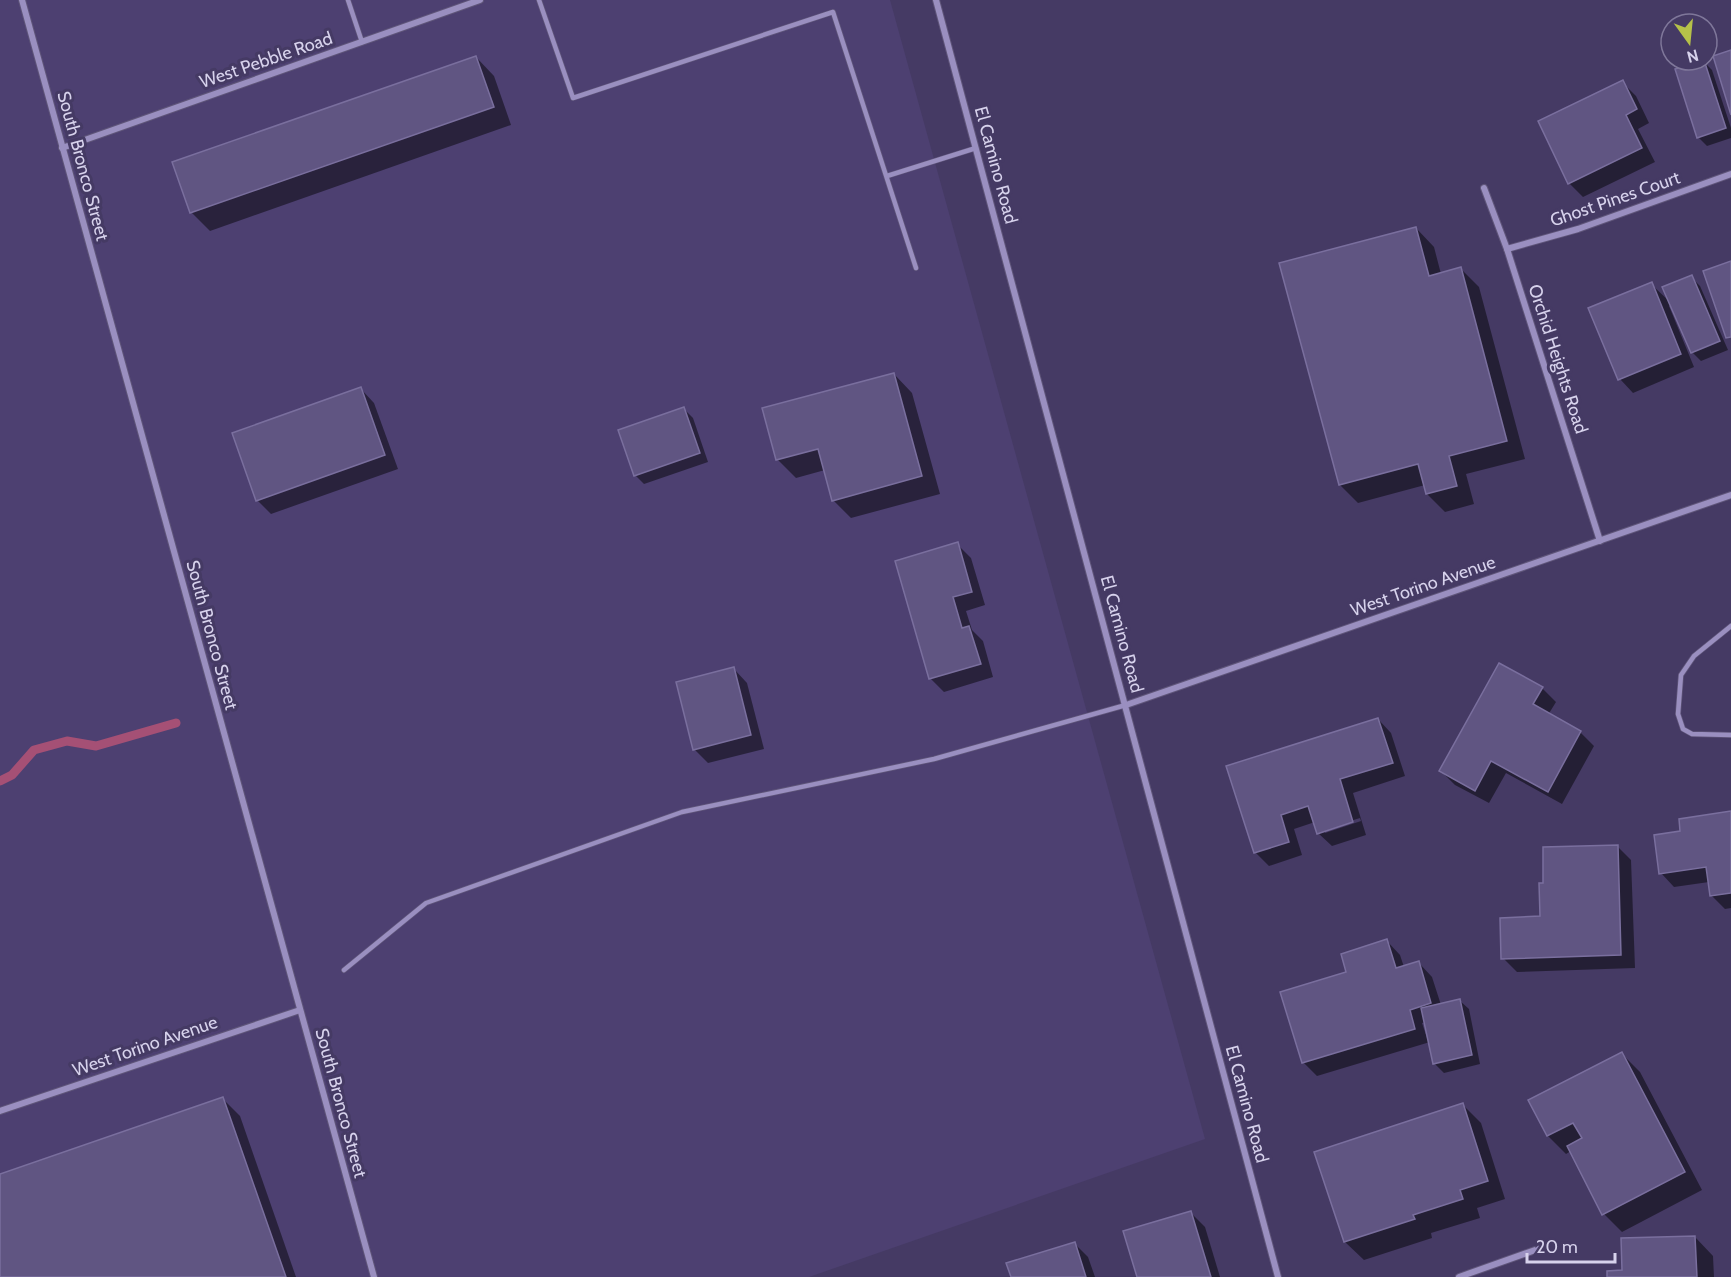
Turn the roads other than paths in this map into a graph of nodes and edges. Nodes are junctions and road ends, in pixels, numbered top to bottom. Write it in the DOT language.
graph roads {
  1 [pos="22,0"];
  2 [pos="348,0"];
  3 [pos="480,0"];
  4 [pos="539,0"];
  5 [pos="936,0"];
  6 [pos="362,42"];
  7 [pos="62,148"];
  8 [pos="976,148"];
  9 [pos="1731,174"];
  10 [pos="886,176"];
  11 [pos="1484,188"];
  12 [pos="1507,249"];
  13 [pos="916,268"];
  14 [pos="1731,495"];
  15 [pos="1600,541"];
  16 [pos="1731,626"];
  17 [pos="1126,705"];
  18 [pos="1731,735"];
  19 [pos="344,970"];
  20 [pos="300,1010"];
  21 [pos="0,1110"];
  22 [pos="1538,1249"];
  23 [pos="374,1277"];
  24 [pos="1278,1277"];
  25 [pos="1459,1277"];
  1 -- 7 [label="street, South Bronco Street"];
  2 -- 6 [label="lane"];
  3 -- 6 [label="street, West Pebble Road"];
  4 -- 10 [label="lane"];
  5 -- 8 [label="street, El Camino Road"];
  6 -- 7 [label="street, West Pebble Road"];
  7 -- 20 [label="street, South Bronco Street"];
  8 -- 10 [label="lane"];
  8 -- 17 [label="street, El Camino Road"];
  9 -- 12 [label="street, Ghost Pines Court"];
  10 -- 13 [label="lane"];
  11 -- 12 [label="street, Orchid Heights Road"];
  12 -- 15 [label="street, Orchid Heights Road"];
  14 -- 15 [label="street, West Torino Avenue"];
  15 -- 17 [label="street, West Torino Avenue"];
  16 -- 18 [label="lane"];
  17 -- 19 [label="lane"];
  17 -- 24 [label="street, El Camino Road"];
  20 -- 21 [label="street, West Torino Avenue"];
  20 -- 23 [label="street, South Bronco Street"];
  22 -- 25 [label="street"];
}
